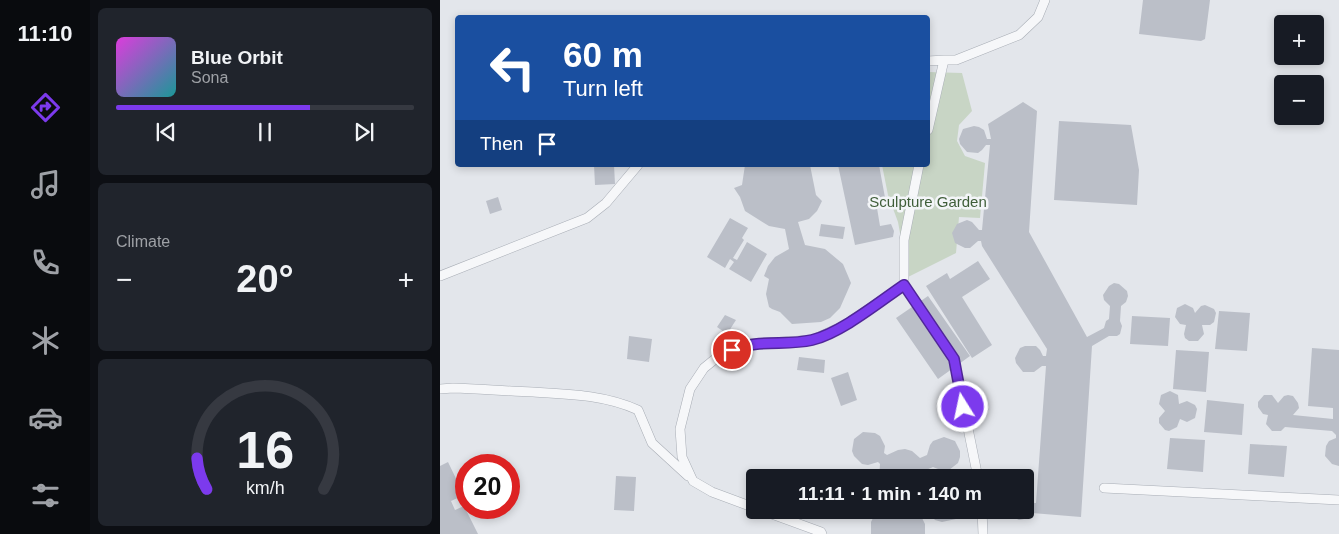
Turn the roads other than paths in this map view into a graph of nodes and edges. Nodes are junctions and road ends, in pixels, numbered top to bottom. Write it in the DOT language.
graph roads {
  1 [pos="1045,0"];
  2 [pos="944,60"];
  3 [pos="930,61"];
  4 [pos="930,121"];
  5 [pos="636,167"];
  6 [pos="919,167"];
  7 [pos="440,276"];
  8 [pos="904,285"];
  9 [pos="440,389"];
  10 [pos="976,469"];
  11 [pos="693,481"];
  12 [pos="1104,488"];
  13 [pos="1339,500"];
  14 [pos="746,505"];
  15 [pos="786,519"];
  16 [pos="982,519"];
  17 [pos="822,534"];
  18 [pos="983,534"];
  1 -- 2 [label="lane"];
  2 -- 3 [label="lane"];
  2 -- 4 [label="lane"];
  5 -- 7 [label="lane"];
  6 -- 8 [label="lane"];
  8 -- 10 [label="lane"];
  8 -- 11 [label="lane"];
  9 -- 11 [label="lane"];
  11 -- 14 [label="lane"];
  12 -- 13 [label="lane"];
  15 -- 17 [label="lane"];
  16 -- 18 [label="lane"];
}
